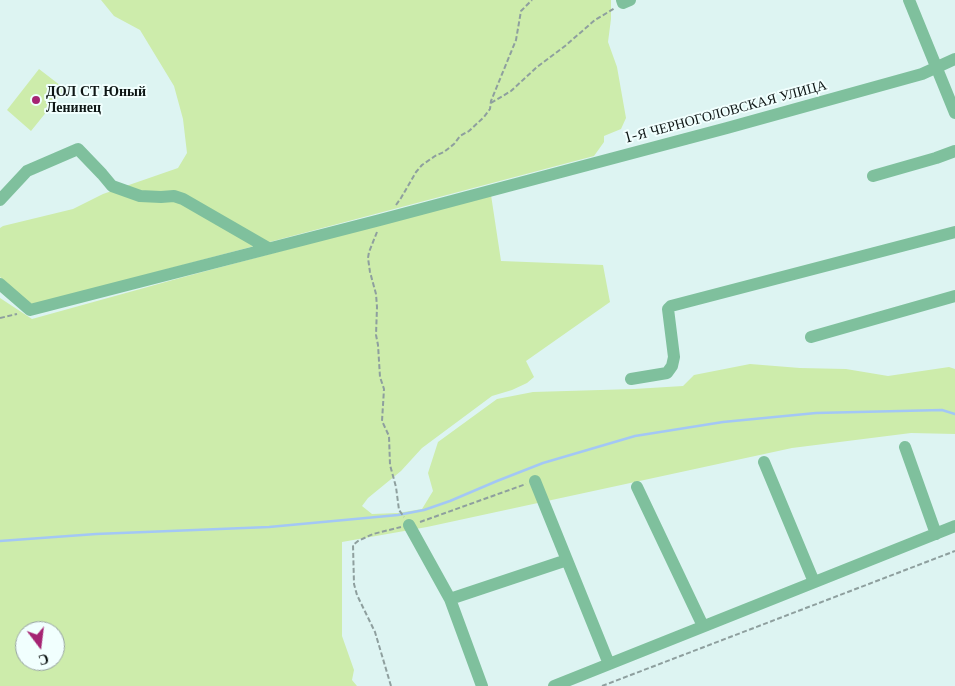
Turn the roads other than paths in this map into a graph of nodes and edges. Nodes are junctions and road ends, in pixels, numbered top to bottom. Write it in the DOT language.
graph roads {
  1 [pos="909,0"];
  2 [pos="955,59"];
  3 [pos="937,67"];
  4 [pos="951,92"];
  5 [pos="955,113"];
  6 [pos="649,149"];
  7 [pos="955,151"];
  8 [pos="650,162"];
  9 [pos="872,176"];
  10 [pos="0,200"];
  11 [pos="955,232"];
  12 [pos="268,248"];
  13 [pos="0,284"];
  14 [pos="955,296"];
  15 [pos="811,337"];
  16 [pos="631,379"];
  17 [pos="905,448"];
  18 [pos="764,462"];
  19 [pos="535,481"];
  20 [pos="637,487"];
  21 [pos="409,525"];
  22 [pos="955,526"];
  23 [pos="936,534"];
  24 [pos="567,560"];
  25 [pos="814,582"];
  26 [pos="450,599"];
  27 [pos="703,626"];
  28 [pos="609,664"];
  29 [pos="482,686"];
  30 [pos="554,686"];
  1 -- 3 [label="street"];
  2 -- 3 [label="street, 1-Я ЧЕРНОГОЛОВСКАЯ УЛИЦА"];
  3 -- 4 [label="street"];
  3 -- 6 [label="street, 1-Я ЧЕРНОГОЛОВСКАЯ УЛИЦА"];
  4 -- 5 [label="street"];
  6 -- 8 [label="street"];
  6 -- 12 [label="street, 1-Я ЧЕРНОГОЛОВСКАЯ УЛИЦА"];
  7 -- 9 [label="street"];
  10 -- 12 [label="street"];
  11 -- 16 [label="street"];
  12 -- 13 [label="street, 1-Я ЧЕРНОГОЛОВСКАЯ УЛИЦА"];
  14 -- 15 [label="street"];
  17 -- 23 [label="street"];
  18 -- 25 [label="street"];
  19 -- 24 [label="street"];
  20 -- 27 [label="street"];
  21 -- 26 [label="street"];
  22 -- 23 [label="street"];
  23 -- 25 [label="street"];
  24 -- 26 [label="street"];
  24 -- 28 [label="street"];
  25 -- 27 [label="street"];
  26 -- 29 [label="street"];
  27 -- 28 [label="street"];
  28 -- 30 [label="street"];
}
